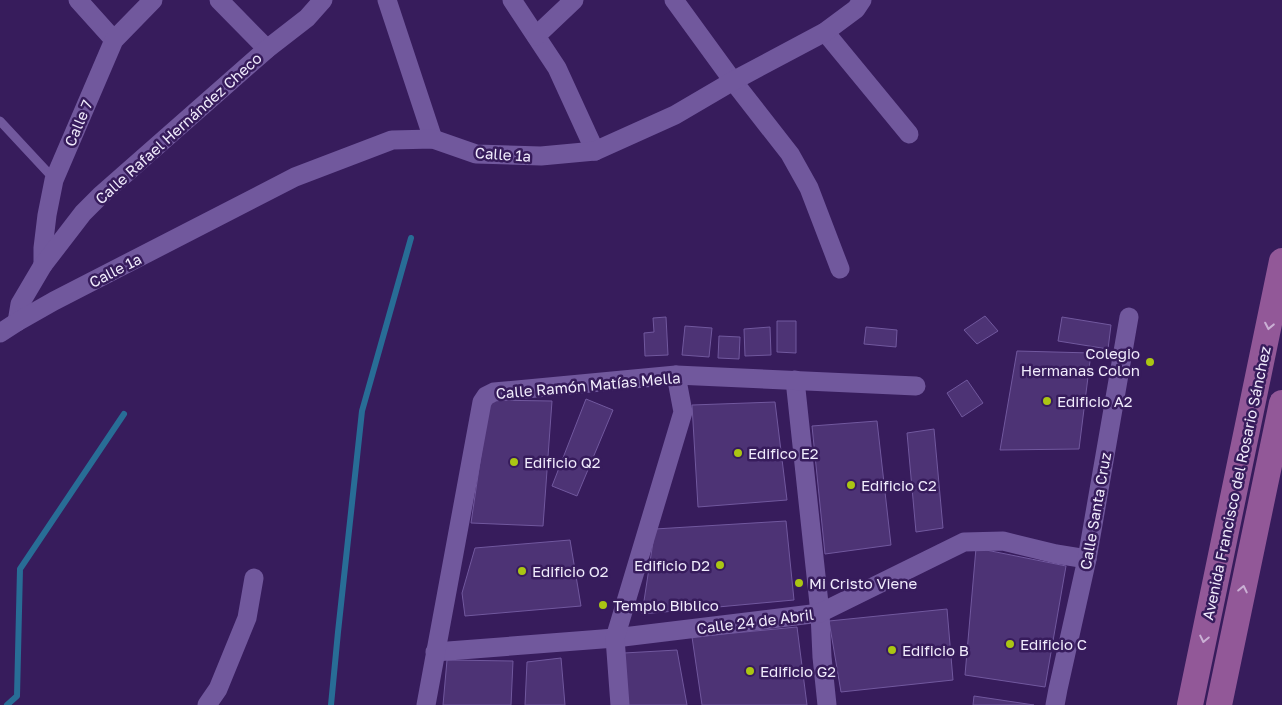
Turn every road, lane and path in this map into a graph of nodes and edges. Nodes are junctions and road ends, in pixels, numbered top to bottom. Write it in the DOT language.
graph roads {
  1 [pos="78,0"];
  2 [pos="153,0"];
  3 [pos="219,0"];
  4 [pos="323,0"];
  5 [pos="387,0"];
  6 [pos="512,0"];
  7 [pos="574,0"];
  8 [pos="862,0"];
  9 [pos="678,2"];
  10 [pos="826,32"];
  11 [pos="536,36"];
  12 [pos="114,40"];
  13 [pos="267,50"];
  14 [pos="733,81"];
  15 [pos="0,120"];
  16 [pos="909,134"];
  17 [pos="433,139"];
  18 [pos="594,151"];
  19 [pos="54,180"];
  20 [pos="1282,261"];
  21 [pos="43,265"];
  22 [pos="840,269"];
  23 [pos="1129,317"];
  24 [pos="16,322"];
  25 [pos="0,333"];
  26 [pos="676,375"];
  27 [pos="795,380"];
  28 [pos="916,386"];
  29 [pos="1282,403"];
  30 [pos="1087,559"];
  31 [pos="254,578"];
  32 [pos="820,613"];
  33 [pos="615,638"];
  34 [pos="435,652"];
  35 [pos="207,705"];
  36 [pos="426,705"];
  37 [pos="620,705"];
  38 [pos="827,705"];
  39 [pos="1055,705"];
  40 [pos="1190,705"];
  41 [pos="1219,705"];
  1 -- 12 [label="street"];
  2 -- 12 [label="street, Calle 7"];
  3 -- 13 [label="street"];
  4 -- 13 [label="street, Calle Rafael Hernández Checo"];
  5 -- 17 [label="street"];
  6 -- 11 [label="street"];
  7 -- 11 [label="street"];
  8 -- 10 [label="street, Calle 1a"];
  9 -- 14 [label="street"];
  10 -- 14 [label="street, Calle 1a"];
  10 -- 16 [label="street"];
  11 -- 18 [label="street"];
  12 -- 19 [label="street, Calle 7"];
  13 -- 21 [label="street, Calle Rafael Hernández Checo"];
  14 -- 18 [label="street, Calle 1a"];
  14 -- 22 [label="street"];
  15 -- 19 [label="lane"];
  17 -- 18 [label="street, Calle 1a"];
  17 -- 24 [label="street, Calle 1a"];
  19 -- 21 [label="street, Calle 7"];
  20 -- 40 [label="main road, Avenida Francisco del Rosario Sánchez, one-way"];
  21 -- 24 [label="street, Calle Rafael Hernández Checo"];
  23 -- 30 [label="street, Calle Santa Cruz"];
  24 -- 25 [label="street, Calle 1a"];
  26 -- 27 [label="street, Calle Ramón Matías Mella"];
  26 -- 33 [label="street"];
  26 -- 34 [label="street, Calle Ramón Matías Mella"];
  27 -- 28 [label="street, Calle Ramón Matías Mella"];
  27 -- 32 [label="street"];
  41 -- 29 [label="main road, Avenida Francisco del Rosario Sánchez, one-way"];
  30 -- 32 [label="street, Calle 24 de Abril"];
  30 -- 39 [label="street, Calle Santa Cruz"];
  31 -- 35 [label="street"];
  32 -- 33 [label="street, Calle 24 de Abril"];
  32 -- 38 [label="street"];
  33 -- 34 [label="street, Calle 24 de Abril"];
  33 -- 37 [label="street"];
  34 -- 36 [label="street, Calle Ramón Matías Mella"];
}
